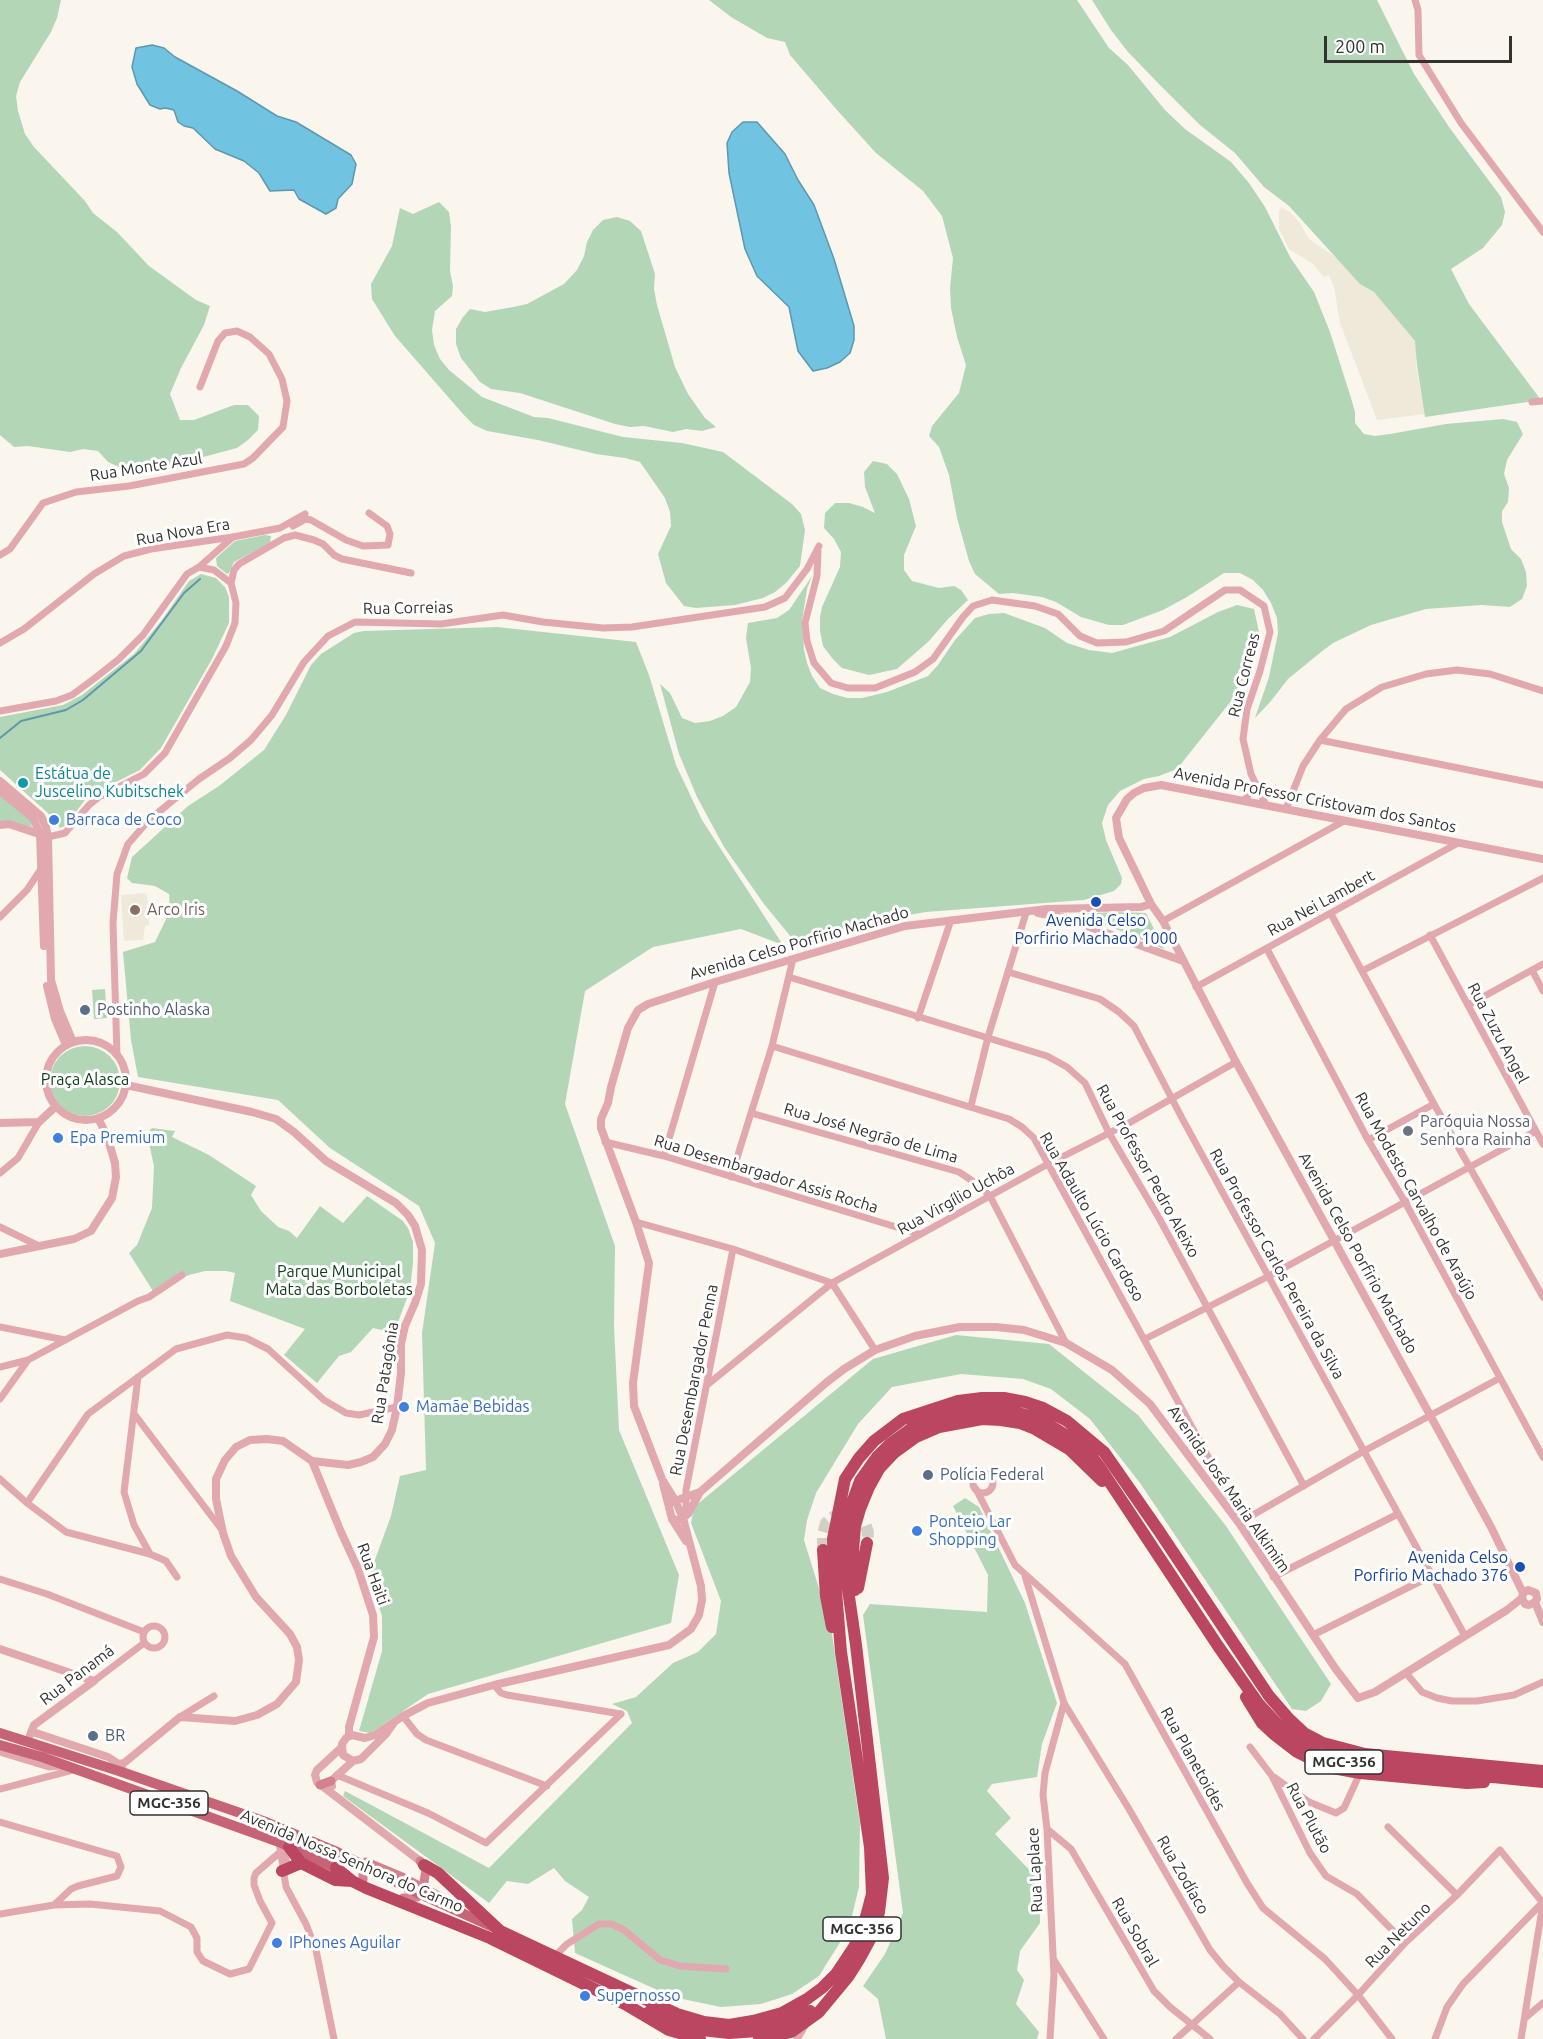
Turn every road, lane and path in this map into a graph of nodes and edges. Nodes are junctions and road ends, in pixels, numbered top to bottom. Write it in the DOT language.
graph roads {
  1 [pos="1415,0"];
  2 [pos="1543,232"];
  3 [pos="200,387"];
  4 [pos="1543,401"];
  5 [pos="1532,402"];
  6 [pos="369,513"];
  7 [pos="305,514"];
  8 [pos="292,524"];
  9 [pos="280,528"];
  10 [pos="295,535"];
  11 [pos="233,537"];
  12 [pos="284,538"];
  13 [pos="819,546"];
  14 [pos="0,555"];
  15 [pos="199,567"];
  16 [pos="411,573"];
  17 [pos="231,584"];
  18 [pos="0,643"];
  19 [pos="1543,691"];
  20 [pos="0,711"];
  21 [pos="1320,740"];
  22 [pos="0,781"];
  23 [pos="1543,784"];
  24 [pos="1255,785"];
  25 [pos="0,791"];
  26 [pos="1244,801"];
  27 [pos="1266,805"];
  28 [pos="1286,808"];
  29 [pos="1344,821"];
  30 [pos="0,825"];
  31 [pos="44,836"];
  32 [pos="1458,843"];
  33 [pos="1543,859"];
  34 [pos="42,868"];
  35 [pos="1543,878"];
  36 [pos="41,887"];
  37 [pos="27,890"];
  38 [pos="1151,904"];
  39 [pos="1029,912"];
  40 [pos="1331,914"];
  41 [pos="0,917"];
  42 [pos="951,920"];
  43 [pos="1163,921"];
  44 [pos="1430,935"];
  45 [pos="1267,949"];
  46 [pos="793,959"];
  47 [pos="1183,961"];
  48 [pos="1543,964"];
  49 [pos="1532,970"];
  50 [pos="1362,971"];
  51 [pos="1008,972"];
  52 [pos="789,977"];
  53 [pos="715,982"];
  54 [pos="1196,987"];
  55 [pos="1543,991"];
  56 [pos="1468,1005"];
  57 [pos="918,1018"];
  58 [pos="988,1036"];
  59 [pos="70,1044"];
  60 [pos="772,1046"];
  61 [pos="117,1055"];
  62 [pos="1236,1062"];
  63 [pos="126,1085"];
  64 [pos="1173,1099"];
  65 [pos="1434,1104"];
  66 [pos="56,1106"];
  67 [pos="971,1106"];
  68 [pos="751,1113"];
  69 [pos="98,1118"];
  70 [pos="39,1122"];
  71 [pos="0,1123"];
  72 [pos="1536,1131"];
  73 [pos="1109,1133"];
  74 [pos="1368,1140"];
  75 [pos="605,1142"];
  76 [pos="1543,1144"];
  77 [pos="664,1156"];
  78 [pos="1048,1164"];
  79 [pos="1469,1167"];
  80 [pos="0,1173"];
  81 [pos="731,1178"];
  82 [pos="990,1196"];
  83 [pos="1405,1202"];
  84 [pos="636,1222"];
  85 [pos="0,1227"];
  86 [pos="919,1234"];
  87 [pos="1335,1240"];
  88 [pos="39,1246"];
  89 [pos="733,1249"];
  90 [pos="0,1254"];
  91 [pos="182,1275"];
  92 [pos="1269,1276"];
  93 [pos="832,1283"];
  94 [pos="1543,1297"];
  95 [pos="1207,1309"];
  96 [pos="0,1327"];
  97 [pos="1145,1339"];
  98 [pos="65,1340"];
  99 [pos="1066,1343"];
  100 [pos="875,1350"];
  101 [pos="28,1360"];
  102 [pos="0,1367"];
  103 [pos="138,1377"];
  104 [pos="1500,1378"];
  105 [pos="707,1385"];
  106 [pos="0,1399"];
  107 [pos="397,1407"];
  108 [pos="135,1415"];
  109 [pos="1430,1415"];
  110 [pos="1364,1451"];
  111 [pos="1543,1457"];
  112 [pos="312,1461"];
  113 [pos="0,1479"];
  114 [pos="662,1479"];
  115 [pos="1304,1486"];
  116 [pos="976,1489"];
  117 [pos="700,1492"];
  118 [pos="686,1497"];
  119 [pos="675,1500"];
  120 [pos="27,1503"];
  121 [pos="1128,1510"];
  122 [pos="670,1514"];
  123 [pos="1398,1514"];
  124 [pos="684,1517"];
  125 [pos="1239,1523"];
  126 [pos="223,1533"];
  127 [pos="867,1543"];
  128 [pos="690,1546"];
  129 [pos="823,1550"];
  130 [pos="150,1554"];
  131 [pos="1025,1575"];
  132 [pos="1433,1575"];
  133 [pos="177,1577"];
  134 [pos="1274,1577"];
  135 [pos="0,1579"];
  136 [pos="1532,1596"];
  137 [pos="856,1598"];
  138 [pos="1541,1618"];
  139 [pos="144,1632"];
  140 [pos="1313,1635"];
  141 [pos="1465,1636"];
  142 [pos="144,1643"];
  143 [pos="856,1645"];
  144 [pos="1218,1646"];
  145 [pos="0,1649"];
  146 [pos="1406,1673"];
  147 [pos="844,1680"];
  148 [pos="94,1681"];
  149 [pos="1543,1682"];
  150 [pos="494,1685"];
  151 [pos="214,1696"];
  152 [pos="1064,1703"];
  153 [pos="403,1716"];
  154 [pos="180,1717"];
  155 [pos="393,1724"];
  156 [pos="0,1733"];
  157 [pos="349,1736"];
  158 [pos="29,1737"];
  159 [pos="361,1738"];
  160 [pos="0,1745"];
  161 [pos="1250,1747"];
  162 [pos="341,1748"];
  163 [pos="0,1752"];
  164 [pos="366,1752"];
  165 [pos="353,1761"];
  166 [pos="123,1762"];
  167 [pos="69,1768"];
  168 [pos="1543,1771"];
  169 [pos="1272,1776"];
  170 [pos="1355,1777"];
  171 [pos="334,1778"];
  172 [pos="142,1779"];
  173 [pos="1518,1780"];
  174 [pos="1543,1782"];
  175 [pos="320,1785"];
  176 [pos="547,1786"];
  177 [pos="0,1789"];
  178 [pos="337,1797"];
  179 [pos="0,1822"];
  180 [pos="1388,1827"];
  181 [pos="1047,1829"];
  182 [pos="282,1848"];
  183 [pos="302,1863"];
  184 [pos="422,1863"];
  185 [pos="267,1864"];
  186 [pos="368,1865"];
  187 [pos="336,1868"];
  188 [pos="282,1871"];
  189 [pos="357,1881"];
  190 [pos="408,1881"];
  191 [pos="422,1891"];
  192 [pos="1458,1895"];
  193 [pos="403,1898"];
  194 [pos="1543,1902"];
  195 [pos="54,1905"];
  196 [pos="0,1914"];
  197 [pos="495,1934"];
  198 [pos="1405,1943"];
  199 [pos="555,1956"];
  200 [pos="1053,1958"];
  201 [pos="726,1969"];
  202 [pos="1239,1982"];
  203 [pos="834,1992"];
  204 [pos="1358,1995"];
  205 [pos="1543,2003"];
  206 [pos="625,2004"];
  207 [pos="813,2016"];
  208 [pos="1525,2018"];
  209 [pos="1193,2024"];
  210 [pos="334,2039"];
  211 [pos="700,2039"];
  212 [pos="766,2039"];
  213 [pos="797,2039"];
  214 [pos="1050,2039"];
  215 [pos="1104,2039"];
  216 [pos="1176,2039"];
  217 [pos="1210,2039"];
  218 [pos="1303,2039"];
  219 [pos="1314,2039"];
  220 [pos="1392,2039"];
  221 [pos="1435,2039"];
  222 [pos="1521,2039"];
  1 -- 2 [label="street"];
  3 -- 14 [label="street, Rua Monte Azul"];
  4 -- 5 [label="street"];
  6 -- 8 [label="street"];
  7 -- 8 [label="street, Rua Nova Era"];
  8 -- 9 [label="street, Rua Nova Era"];
  8 -- 10 [label="street"];
  9 -- 11 [label="street, Rua Nova Era"];
  9 -- 12 [label="street"];
  10 -- 12 [label="street"];
  10 -- 16 [label="street"];
  11 -- 15 [label="street"];
  11 -- 18 [label="street, Rua Nova Era"];
  12 -- 17 [label="street"];
  13 -- 24 [label="street, Rua Correas"];
  13 -- 61 [label="street, Rua Correias"];
  15 -- 17 [label="street"];
  15 -- 20 [label="street"];
  17 -- 31 [label="street"];
  19 -- 21 [label="street"];
  21 -- 23 [label="street"];
  21 -- 28 [label="street"];
  22 -- 31 [label="street"];
  24 -- 26 [label="street"];
  24 -- 27 [label="street, Rua Correas"];
  25 -- 31 [label="street"];
  26 -- 27 [label="street, Avenida Professor Cristovam dos Santos"];
  26 -- 38 [label="street, Avenida Professor Cristovam dos Santos"];
  27 -- 28 [label="street, Avenida Professor Cristovam dos Santos"];
  28 -- 29 [label="street, Avenida Professor Cristovam dos Santos"];
  29 -- 32 [label="street, Avenida Professor Cristovam dos Santos"];
  29 -- 43 [label="street"];
  30 -- 31 [label="street"];
  31 -- 34 [label="street"];
  31 -- 59 [label="street"];
  32 -- 33 [label="street, Avenida Professor Cristovam dos Santos"];
  32 -- 40 [label="street, Rua Nei Lambert"];
  34 -- 36 [label="street"];
  34 -- 37 [label="street"];
  35 -- 44 [label="street"];
  36 -- 37 [label="street"];
  36 -- 59 [label="street"];
  37 -- 41 [label="street"];
  38 -- 39 [label="street, Avenida Celso Porfirio Machado"];
  38 -- 43 [label="street, Avenida Celso Porfirio Machado"];
  39 -- 42 [label="street, Avenida Celso Porfirio Machado"];
  39 -- 47 [label="street, Avenida Celso Porfirio Machado"];
  39 -- 51 [label="street"];
  40 -- 45 [label="street, Rua Nei Lambert"];
  40 -- 50 [label="street"];
  42 -- 46 [label="street, Avenida Celso Porfirio Machado"];
  42 -- 57 [label="street"];
  43 -- 47 [label="street, Avenida Celso Porfirio Machado"];
  44 -- 50 [label="street"];
  44 -- 56 [label="street, Rua Zuzu Angel"];
  45 -- 54 [label="street, Rua Nei Lambert"];
  45 -- 74 [label="street, Rua Modesto Carvalho de Araújo"];
  46 -- 52 [label="street"];
  46 -- 53 [label="street, Avenida Celso Porfirio Machado"];
  47 -- 54 [label="street, Avenida Celso Porfirio Machado"];
  48 -- 49 [label="street"];
  49 -- 55 [label="street"];
  49 -- 56 [label="street"];
  50 -- 65 [label="street"];
  51 -- 58 [label="street"];
  51 -- 64 [label="street, Rua Professor Carlos Pereira da Silva"];
  52 -- 57 [label="street, Rua Professor Pedro Aleixo"];
  52 -- 60 [label="street"];
  53 -- 75 [label="street, Avenida Celso Porfirio Machado"];
  53 -- 77 [label="street"];
  54 -- 62 [label="street, Avenida Celso Porfirio Machado"];
  56 -- 72 [label="street, Rua Zuzu Angel"];
  57 -- 58 [label="street, Rua Professor Pedro Aleixo"];
  58 -- 67 [label="street"];
  58 -- 73 [label="street, Rua Professor Pedro Aleixo"];
  59 -- 61 [label="street"];
  59 -- 66 [label="street"];
  60 -- 67 [label="street, Rua Adaulto Lúcio Cardoso"];
  60 -- 68 [label="street"];
  61 -- 63 [label="street"];
  62 -- 64 [label="street, Rua Virgílio Uchôa"];
  62 -- 87 [label="street, Avenida Celso Porfirio Machado"];
  63 -- 69 [label="street"];
  63 -- 107 [label="street, Rua Patagônia"];
  64 -- 73 [label="street, Rua Virgílio Uchôa"];
  64 -- 92 [label="street, Rua Professor Carlos Pereira da Silva"];
  65 -- 74 [label="street"];
  65 -- 79 [label="street"];
  66 -- 69 [label="street"];
  66 -- 70 [label="street"];
  67 -- 78 [label="street, Rua Adaulto Lúcio Cardoso"];
  68 -- 81 [label="street"];
  68 -- 82 [label="street, Rua José Negrão de Lima"];
  69 -- 88 [label="street"];
  70 -- 71 [label="street"];
  70 -- 80 [label="street"];
  72 -- 76 [label="street, Rua Zuzu Angel"];
  72 -- 79 [label="street"];
  73 -- 78 [label="street, Rua Virgílio Uchôa"];
  73 -- 95 [label="street, Rua Professor Pedro Aleixo"];
  74 -- 83 [label="street, Rua Modesto Carvalho de Araújo"];
  75 -- 77 [label="street, Rua Desembargador Assis Rocha"];
  75 -- 84 [label="street"];
  77 -- 81 [label="street, Rua Desembargador Assis Rocha"];
  78 -- 82 [label="street, Rua Virgílio Uchôa"];
  78 -- 97 [label="street, Rua Adaulto Lúcio Cardoso"];
  79 -- 83 [label="street"];
  79 -- 94 [label="street"];
  81 -- 86 [label="street, Rua Desembargador Assis Rocha"];
  82 -- 86 [label="street, Rua Virgílio Uchôa"];
  82 -- 99 [label="street, Rua José Negrão de Lima"];
  83 -- 87 [label="street"];
  83 -- 104 [label="street, Rua Modesto Carvalho de Araújo"];
  84 -- 89 [label="street"];
  84 -- 114 [label="street"];
  85 -- 88 [label="street"];
  86 -- 93 [label="street, Rua Virgílio Uchôa"];
  87 -- 92 [label="street"];
  87 -- 109 [label="street, Avenida Celso Porfirio Machado"];
  88 -- 90 [label="street"];
  89 -- 93 [label="street"];
  89 -- 105 [label="street, Rua Desembargador Penna"];
  91 -- 98 [label="street"];
  92 -- 95 [label="street"];
  92 -- 110 [label="street, Rua Professor Carlos Pereira da Silva"];
  93 -- 100 [label="street"];
  93 -- 105 [label="street, Rua Virgílio Uchôa"];
  95 -- 97 [label="street"];
  95 -- 115 [label="street, Rua Professor Pedro Aleixo"];
  96 -- 98 [label="street"];
  97 -- 125 [label="street, Rua Adaulto Lúcio Cardoso"];
  98 -- 101 [label="street"];
  99 -- 100 [label="street, Avenida José Maria Alkimim"];
  99 -- 125 [label="street, Avenida José Maria Alkimim"];
  100 -- 117 [label="street, Avenida José Maria Alkimim"];
  101 -- 102 [label="street"];
  101 -- 106 [label="street"];
  103 -- 107 [label="street"];
  103 -- 108 [label="street"];
  103 -- 120 [label="street"];
  104 -- 109 [label="street"];
  104 -- 111 [label="street, Rua Modesto Carvalho de Araújo"];
  105 -- 118 [label="street, Rua Desembargador Penna"];
  107 -- 112 [label="street, Rua Patagônia"];
  108 -- 126 [label="street"];
  108 -- 130 [label="street"];
  109 -- 110 [label="street"];
  109 -- 136 [label="street, Avenida Celso Porfirio Machado"];
  110 -- 115 [label="street"];
  110 -- 123 [label="street, Rua Professor Carlos Pereira da Silva"];
  112 -- 126 [label="street, Rua Patagônia"];
  112 -- 157 [label="street, Rua Haiti"];
  113 -- 120 [label="street"];
  114 -- 119 [label="street"];
  114 -- 122 [label="street"];
  115 -- 125 [label="street"];
  116 -- 131 [label="street, Rua Planetoides"];
  117 -- 118 [label="street, Avenida José Maria Alkimim"];
  117 -- 124 [label="street, Avenida José Maria Alkimim"];
  118 -- 119 [label="street, Avenida José Maria Alkimim"];
  118 -- 124 [label="street, Rua Desembargador Penna"];
  119 -- 122 [label="street"];
  119 -- 124 [label="street"];
  120 -- 130 [label="street"];
  121 -- 137 [label="highway"];
  121 -- 143 [label="highway, MGC-356"];
  121 -- 144 [label="highway, MGC-356"];
  122 -- 124 [label="street"];
  122 -- 128 [label="street"];
  123 -- 132 [label="street, Rua Professor Carlos Pereira da Silva"];
  123 -- 134 [label="street"];
  124 -- 128 [label="street"];
  125 -- 134 [label="street, Avenida José Maria Alkimim"];
  126 -- 154 [label="street, Rua Patagônia"];
  127 -- 137 [label="highway"];
  128 -- 150 [label="street"];
  129 -- 147 [label="highway"];
  130 -- 133 [label="street"];
  131 -- 152 [label="street, Rua Zodíaco"];
  131 -- 204 [label="street, Rua Planetoides"];
  132 -- 140 [label="street"];
  132 -- 141 [label="street, Rua Professor Carlos Pereira da Silva"];
  134 -- 140 [label="street, Avenida José Maria Alkimim"];
  135 -- 139 [label="street"];
  136 -- 138 [label="street, Avenida Celso Porfirio Machado"];
  136 -- 141 [label="street"];
  137 -- 143 [label="highway"];
  139 -- 142 [label="street"];
  139 -- 142 [label="street"];
  140 -- 146 [label="street, Avenida José Maria Alkimim"];
  141 -- 146 [label="street"];
  142 -- 148 [label="street, Rua Panamá"];
  143 -- 203 [label="highway, MGC-356"];
  144 -- 170 [label="highway"];
  144 -- 173 [label="highway, MGC-356"];
  145 -- 148 [label="street"];
  146 -- 149 [label="street"];
  147 -- 168 [label="highway, MGC-356"];
  147 -- 199 [label="highway, MGC-356"];
  148 -- 158 [label="street, Rua Panamá"];
  150 -- 153 [label="street"];
  150 -- 176 [label="street"];
  151 -- 154 [label="street"];
  152 -- 181 [label="street, Rua Laplace"];
  152 -- 202 [label="street, Rua Zodíaco"];
  153 -- 155 [label="street"];
  153 -- 176 [label="street"];
  154 -- 166 [label="street"];
  155 -- 159 [label="street"];
  155 -- 164 [label="street"];
  156 -- 158 [label="main road, Avenida Nossa Senhora do Carmo / MGC-356"];
  157 -- 159 [label="street"];
  157 -- 162 [label="street"];
  158 -- 166 [label="street, Avenida Nossa Senhora do Carmo"];
  158 -- 172 [label="main road, Avenida Nossa Senhora do Carmo / MGC-356"];
  159 -- 164 [label="street"];
  160 -- 167 [label="main road, Avenida Nossa Senhora do Carmo / MGC-356"];
  161 -- 169 [label="street, Rua Plutão"];
  162 -- 165 [label="street"];
  162 -- 175 [label="street"];
  163 -- 167 [label="street, Avenida Nossa Senhora do Carmo"];
  164 -- 165 [label="street"];
  165 -- 171 [label="street"];
  166 -- 172 [label="street, Avenida Nossa Senhora do Carmo"];
  167 -- 177 [label="street"];
  167 -- 182 [label="main road, Avenida Nossa Senhora do Carmo / MGC-356"];
  169 -- 170 [label="street"];
  169 -- 198 [label="street, Rua Plutão"];
  170 -- 173 [label="highway"];
  171 -- 175 [label="main road"];
  171 -- 176 [label="street"];
  171 -- 178 [label="street"];
  172 -- 186 [label="main road, Avenida Nossa Senhora do Carmo / MGC-356"];
  173 -- 174 [label="highway, MGC-356"];
  175 -- 178 [label="street"];
  178 -- 184 [label="street"];
  179 -- 195 [label="street"];
  180 -- 192 [label="street"];
  181 -- 200 [label="street, Rua Laplace"];
  181 -- 209 [label="street, Rua Sobral"];
  182 -- 183 [label="highway"];
  182 -- 185 [label="street"];
  182 -- 187 [label="main road, Avenida Nossa Senhora do Carmo / MGC-356"];
  182 -- 188 [label="street"];
  183 -- 188 [label="highway"];
  183 -- 189 [label="highway"];
  184 -- 190 [label="main road"];
  184 -- 191 [label="main road"];
  184 -- 197 [label="highway"];
  185 -- 188 [label="street"];
  185 -- 195 [label="street"];
  186 -- 189 [label="main road"];
  186 -- 190 [label="main road, Avenida Nossa Senhora do Carmo / MGC-356"];
  186 -- 191 [label="main road, MGC-356"];
  187 -- 189 [label="highway, MGC-356"];
  188 -- 210 [label="street"];
  189 -- 193 [label="main road, Avenida Nossa Senhora do Carmo / MGC-356"];
  189 -- 197 [label="highway, MGC-356"];
  190 -- 191 [label="main road, Avenida Nossa Senhora do Carmo / MGC-356"];
  191 -- 193 [label="main road"];
  191 -- 197 [label="main road, MGC-356"];
  192 -- 194 [label="street, Rua Netuno"];
  192 -- 198 [label="street, Rua Netuno"];
  193 -- 197 [label="main road, Avenida Nossa Senhora do Carmo / MGC-356"];
  194 -- 208 [label="street"];
  194 -- 221 [label="street"];
  195 -- 196 [label="street"];
  197 -- 199 [label="highway, MGC-356"];
  197 -- 206 [label="highway, MGC-356"];
  198 -- 204 [label="street, Rua Netuno"];
  199 -- 201 [label="street"];
  200 -- 214 [label="street, Rua Laplace"];
  200 -- 215 [label="street"];
  202 -- 209 [label="street"];
  202 -- 218 [label="street, Rua Zodíaco"];
  203 -- 206 [label="highway, MGC-356"];
  203 -- 207 [label="highway"];
  204 -- 219 [label="street, Rua Netuno"];
  204 -- 220 [label="street, Rua Planetoides"];
  205 -- 208 [label="street"];
  206 -- 211 [label="highway"];
  207 -- 212 [label="highway"];
  207 -- 213 [label="street"];
  208 -- 222 [label="street"];
  209 -- 216 [label="street"];
  209 -- 217 [label="street, Rua Sobral"];
}
